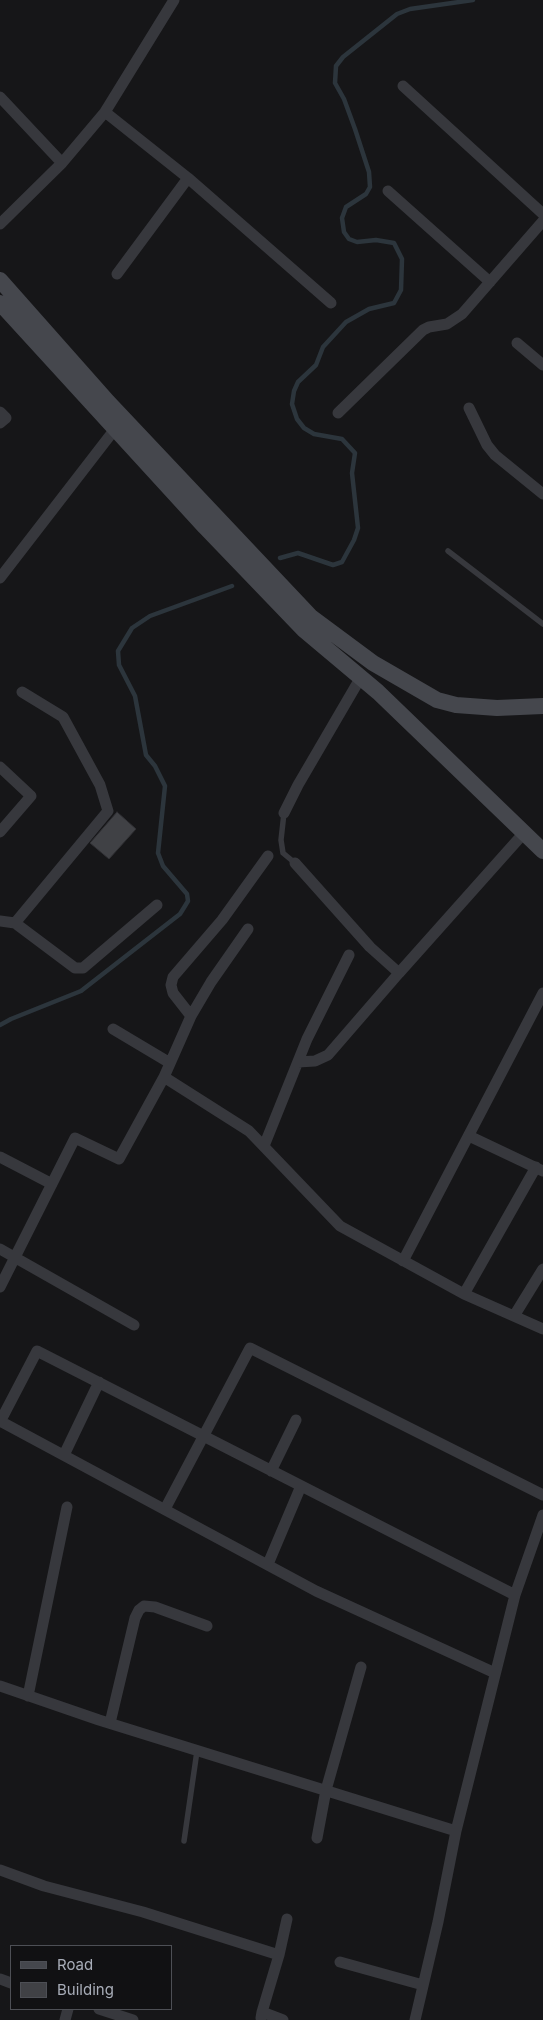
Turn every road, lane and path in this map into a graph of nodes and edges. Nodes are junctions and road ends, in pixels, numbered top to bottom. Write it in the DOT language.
graph roads {
  1 [pos="174,0"];
  2 [pos="403,86"];
  3 [pos="0,97"];
  4 [pos="105,112"];
  5 [pos="62,163"];
  6 [pos="188,178"];
  7 [pos="388,191"];
  8 [pos="543,214"];
  9 [pos="543,221"];
  10 [pos="0,224"];
  11 [pos="117,274"];
  12 [pos="0,280"];
  13 [pos="490,282"];
  14 [pos="0,303"];
  15 [pos="331,303"];
  16 [pos="517,343"];
  17 [pos="543,365"];
  18 [pos="470,408"];
  19 [pos="0,412"];
  20 [pos="338,413"];
  21 [pos="0,423"];
  22 [pos="116,429"];
  23 [pos="543,494"];
  24 [pos="448,551"];
  25 [pos="0,578"];
  26 [pos="543,624"];
  27 [pos="361,677"];
  28 [pos="22,692"];
  29 [pos="543,706"];
  30 [pos="0,767"];
  31 [pos="284,814"];
  32 [pos="0,832"];
  33 [pos="523,834"];
  34 [pos="543,851"];
  35 [pos="268,856"];
  36 [pos="295,863"];
  37 [pos="157,905"];
  38 [pos="0,920"];
  39 [pos="15,923"];
  40 [pos="248,929"];
  41 [pos="349,955"];
  42 [pos="399,973"];
  43 [pos="543,993"];
  44 [pos="190,1016"];
  45 [pos="113,1028"];
  46 [pos="298,1062"];
  47 [pos="170,1063"];
  48 [pos="164,1077"];
  49 [pos="469,1136"];
  50 [pos="264,1146"];
  51 [pos="0,1157"];
  52 [pos="540,1169"];
  53 [pos="52,1184"];
  54 [pos="0,1249"];
  55 [pos="16,1258"];
  56 [pos="402,1261"];
  57 [pos="543,1269"];
  58 [pos="0,1287"];
  59 [pos="464,1294"];
  60 [pos="514,1316"];
  61 [pos="134,1325"];
  62 [pos="543,1329"];
  63 [pos="99,1382"];
  64 [pos="296,1420"];
  65 [pos="0,1421"];
  66 [pos="205,1436"];
  67 [pos="64,1454"];
  68 [pos="271,1471"];
  69 [pos="301,1486"];
  70 [pos="543,1494"];
  71 [pos="67,1507"];
  72 [pos="165,1509"];
  73 [pos="543,1515"];
  74 [pos="268,1564"];
  75 [pos="515,1595"];
  76 [pos="207,1626"];
  77 [pos="361,1668"];
  78 [pos="495,1673"];
  79 [pos="0,1686"];
  80 [pos="28,1696"];
  81 [pos="110,1723"];
  82 [pos="197,1751"];
  83 [pos="326,1790"];
  84 [pos="456,1831"];
  85 [pos="317,1838"];
  86 [pos="184,1841"];
  87 [pos="0,1870"];
  88 [pos="287,1919"];
  89 [pos="279,1955"];
  90 [pos="340,1962"];
  91 [pos="424,1985"];
  92 [pos="102,2010"];
  93 [pos="261,2016"];
  94 [pos="133,2020"];
  95 [pos="283,2020"];
  96 [pos="415,2020"];
  1 -- 4 [label="street"];
  2 -- 8 [label="street"];
  3 -- 5 [label="street"];
  4 -- 5 [label="street"];
  4 -- 6 [label="street"];
  5 -- 10 [label="street"];
  6 -- 11 [label="street"];
  6 -- 15 [label="street"];
  7 -- 13 [label="street"];
  9 -- 13 [label="street"];
  12 -- 29 [label="main road"];
  13 -- 20 [label="street"];
  14 -- 22 [label="main road"];
  16 -- 17 [label="street"];
  18 -- 23 [label="street"];
  19 -- 21 [label="street"];
  22 -- 25 [label="street"];
  22 -- 27 [label="main road"];
  24 -- 26 [label="lane"];
  27 -- 31 [label="street"];
  27 -- 33 [label="main road"];
  28 -- 39 [label="street"];
  30 -- 32 [label="street"];
  31 -- 36 [label="lane"];
  33 -- 34 [label="main road"];
  33 -- 42 [label="street"];
  35 -- 44 [label="street"];
  36 -- 42 [label="street"];
  37 -- 39 [label="street"];
  38 -- 39 [label="street"];
  40 -- 44 [label="street"];
  41 -- 46 [label="street"];
  42 -- 46 [label="street"];
  43 -- 49 [label="street"];
  44 -- 47 [label="street"];
  45 -- 47 [label="street"];
  46 -- 50 [label="street"];
  47 -- 48 [label="street"];
  48 -- 50 [label="street"];
  48 -- 53 [label="street"];
  49 -- 52 [label="street"];
  49 -- 56 [label="street"];
  50 -- 56 [label="street"];
  51 -- 53 [label="street"];
  52 -- 59 [label="street"];
  53 -- 55 [label="street"];
  54 -- 55 [label="street"];
  55 -- 58 [label="street"];
  55 -- 61 [label="street"];
  56 -- 59 [label="street"];
  57 -- 60 [label="street"];
  59 -- 60 [label="street"];
  60 -- 62 [label="street"];
  63 -- 65 [label="street"];
  63 -- 66 [label="street"];
  63 -- 67 [label="street"];
  64 -- 68 [label="street"];
  65 -- 67 [label="street"];
  66 -- 68 [label="street"];
  66 -- 70 [label="street"];
  66 -- 72 [label="street"];
  67 -- 72 [label="street"];
  68 -- 69 [label="street"];
  69 -- 74 [label="street"];
  69 -- 75 [label="street"];
  71 -- 80 [label="street"];
  72 -- 74 [label="street"];
  73 -- 75 [label="street"];
  74 -- 78 [label="street"];
  75 -- 78 [label="street"];
  76 -- 81 [label="street"];
  77 -- 83 [label="street"];
  78 -- 84 [label="street"];
  79 -- 80 [label="street"];
  80 -- 81 [label="street"];
  81 -- 82 [label="street"];
  82 -- 83 [label="street"];
  82 -- 86 [label="lane"];
  83 -- 84 [label="street"];
  83 -- 85 [label="street"];
  84 -- 91 [label="street"];
  87 -- 89 [label="street"];
  88 -- 89 [label="street"];
  89 -- 93 [label="street"];
  90 -- 91 [label="street"];
  91 -- 96 [label="street"];
  92 -- 94 [label="street"];
  93 -- 95 [label="street"];
}
